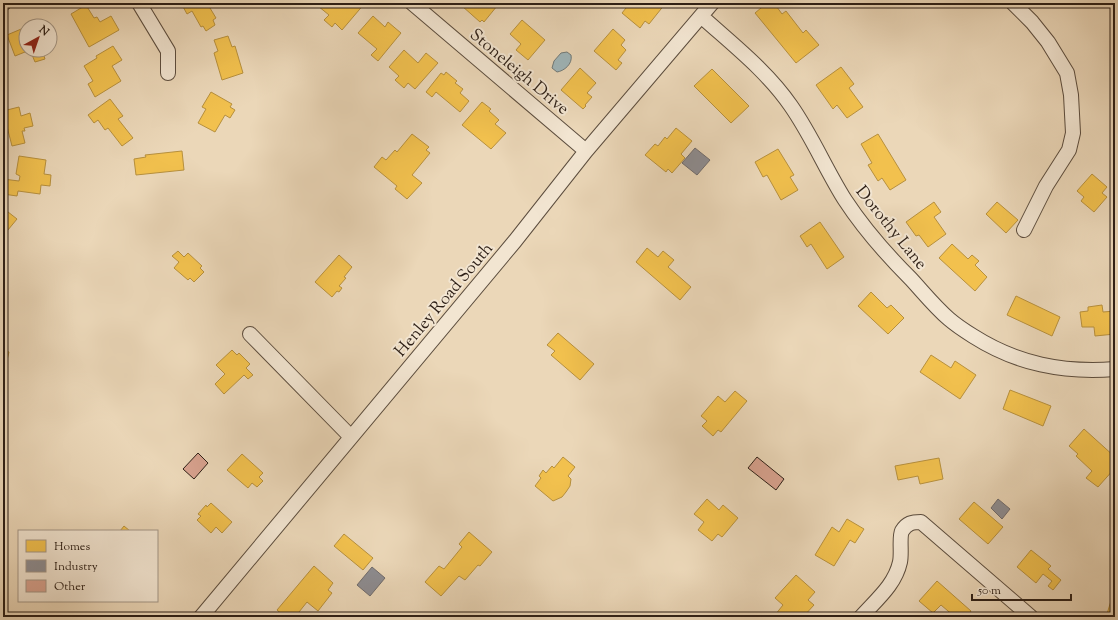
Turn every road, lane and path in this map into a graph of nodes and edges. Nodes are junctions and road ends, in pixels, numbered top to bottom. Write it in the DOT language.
graph roads {
  1 [pos="140,3"];
  2 [pos="412,3"];
  3 [pos="712,3"];
  4 [pos="1013,3"];
  5 [pos="701,16"];
  6 [pos="168,73"];
  7 [pos="586,151"];
  8 [pos="1024,230"];
  9 [pos="250,334"];
  10 [pos="1115,369"];
  11 [pos="351,436"];
  12 [pos="200,617"];
  13 [pos="861,617"];
  14 [pos="1031,617"];
  1 -- 6 [label="street"];
  2 -- 7 [label="street, Stoneleigh Drive"];
  3 -- 5 [label="street, Henley Road South"];
  4 -- 8 [label="street"];
  5 -- 7 [label="street, Henley Road South"];
  5 -- 10 [label="street, Dorothy Lane"];
  7 -- 11 [label="street, Henley Road South"];
  9 -- 11 [label="street"];
  11 -- 12 [label="street, Henley Road South"];
  13 -- 14 [label="street"];
}
